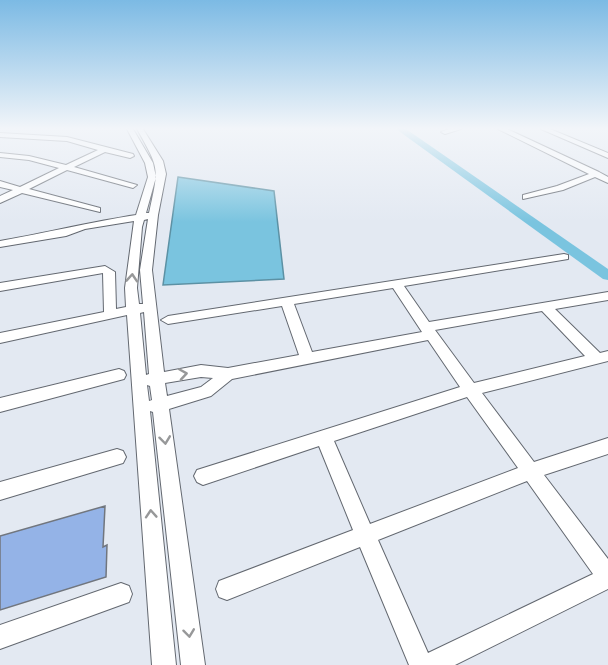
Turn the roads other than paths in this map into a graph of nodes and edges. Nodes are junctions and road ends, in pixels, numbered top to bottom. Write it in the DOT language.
graph roads {
  1 [pos="35,160"];
  2 [pos="82,160"];
  3 [pos="153,160"];
  4 [pos="567,160"];
  5 [pos="65,168"];
  6 [pos="596,174"];
  7 [pos="608,180"];
  8 [pos="0,184"];
  9 [pos="133,184"];
  10 [pos="20,190"];
  11 [pos="526,197"];
  12 [pos="0,200"];
  13 [pos="97,210"];
  14 [pos="146,221"];
  15 [pos="0,232"];
  16 [pos="21,240"];
  17 [pos="0,244"];
  18 [pos="564,257"];
  19 [pos="396,283"];
  20 [pos="0,287"];
  21 [pos="608,296"];
  22 [pos="286,300"];
  23 [pos="545,307"];
  24 [pos="141,308"];
  25 [pos="110,315"];
  26 [pos="168,321"];
  27 [pos="428,331"];
  28 [pos="0,338"];
  29 [pos="307,358"];
  30 [pos="602,358"];
  31 [pos="228,374"];
  32 [pos="119,375"];
  33 [pos="148,380"];
  34 [pos="470,390"];
  35 [pos="0,405"];
  36 [pos="152,406"];
  37 [pos="324,438"];
  38 [pos="608,446"];
  39 [pos="117,457"];
  40 [pos="531,471"];
  41 [pos="203,476"];
  42 [pos="0,491"];
  43 [pos="366,537"];
  44 [pos="180,563"];
  45 [pos="155,573"];
  46 [pos="608,577"];
  47 [pos="228,589"];
  48 [pos="122,594"];
  49 [pos="0,637"];
  50 [pos="164,665"];
  51 [pos="193,665"];
  52 [pos="421,665"];
  53 [pos="429,665"];
  1 -- 5 [label="street"];
  2 -- 5 [label="street"];
  3 -- 14 [label="street"];
  4 -- 6 [label="street"];
  5 -- 9 [label="street"];
  5 -- 10 [label="street"];
  6 -- 7 [label="street"];
  6 -- 11 [label="street"];
  8 -- 10 [label="street"];
  10 -- 12 [label="street"];
  10 -- 13 [label="street"];
  14 -- 16 [label="street"];
  14 -- 24 [label="street"];
  15 -- 16 [label="street"];
  16 -- 17 [label="street"];
  18 -- 19 [label="street"];
  19 -- 22 [label="street"];
  19 -- 27 [label="street"];
  20 -- 25 [label="street"];
  21 -- 23 [label="street"];
  22 -- 26 [label="street"];
  22 -- 29 [label="street"];
  23 -- 27 [label="street"];
  23 -- 30 [label="street"];
  24 -- 25 [label="street"];
  24 -- 33 [label="street"];
  25 -- 28 [label="street"];
  27 -- 29 [label="street"];
  27 -- 34 [label="street"];
  29 -- 31 [label="street"];
  30 -- 34 [label="street"];
  33 -- 31 [label="street, one-way"];
  31 -- 36 [label="street"];
  32 -- 35 [label="street"];
  33 -- 36 [label="street"];
  34 -- 37 [label="street"];
  34 -- 40 [label="street"];
  36 -- 44 [label="street, one-way"];
  45 -- 36 [label="street, one-way"];
  37 -- 41 [label="street"];
  37 -- 43 [label="street"];
  38 -- 40 [label="street"];
  39 -- 42 [label="street"];
  40 -- 43 [label="street"];
  40 -- 46 [label="street"];
  43 -- 47 [label="street"];
  43 -- 52 [label="street"];
  44 -- 45 [label="street"];
  44 -- 51 [label="street, one-way"];
  45 -- 50 [label="street"];
  46 -- 53 [label="street"];
  48 -- 49 [label="street"];
}
